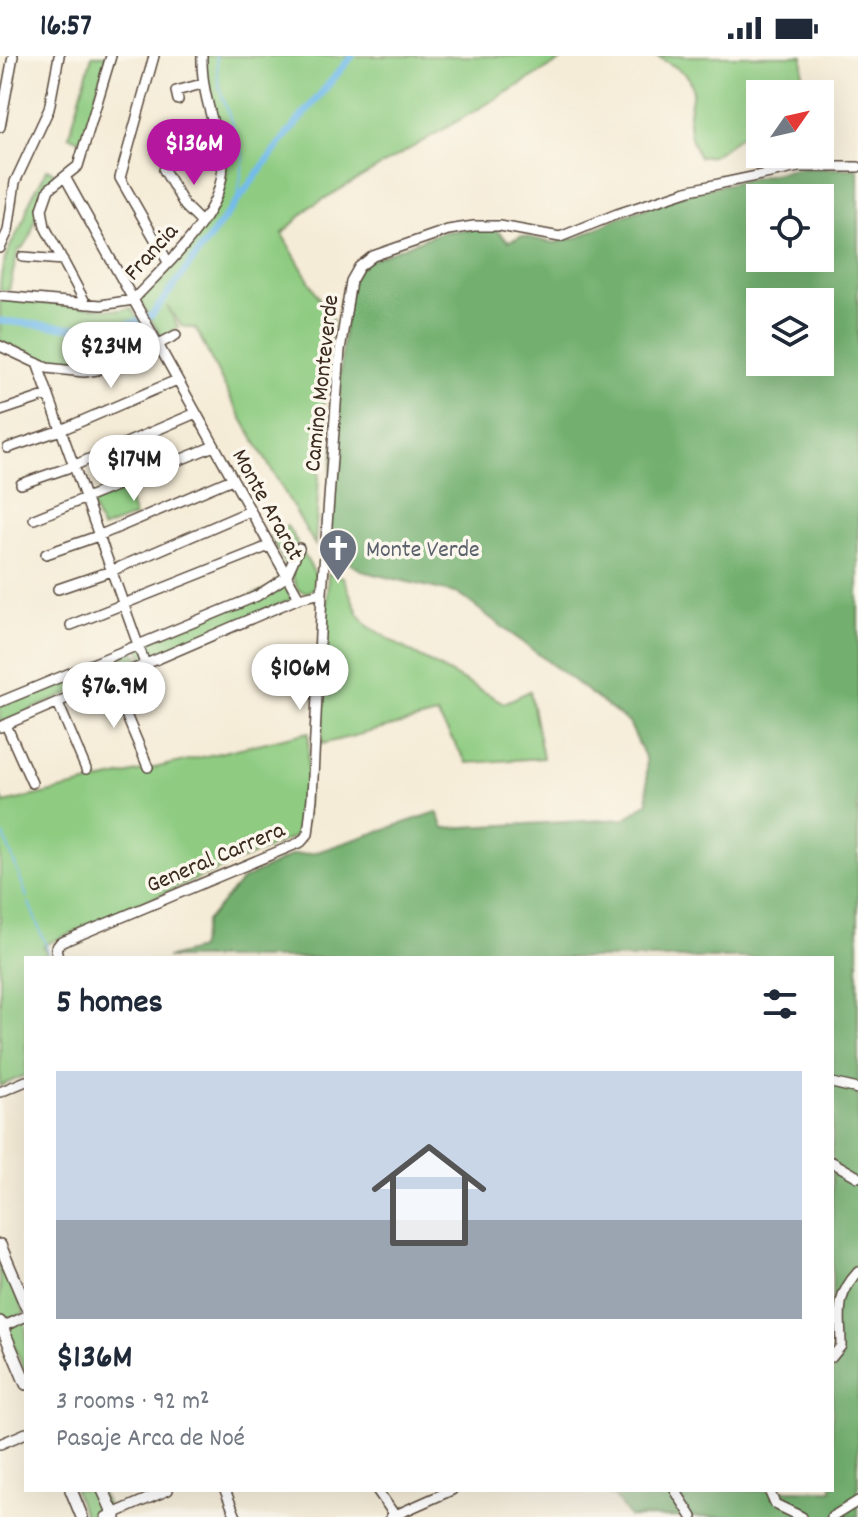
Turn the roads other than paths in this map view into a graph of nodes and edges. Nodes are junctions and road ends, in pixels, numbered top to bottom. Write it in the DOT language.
graph roads {
  1 [pos="13,56"];
  2 [pos="59,56"];
  3 [pos="111,56"];
  4 [pos="154,56"];
  5 [pos="202,56"];
  6 [pos="202,84"];
  7 [pos="178,100"];
  8 [pos="0,127"];
  9 [pos="161,136"];
  10 [pos="221,153"];
  11 [pos="858,167"];
  12 [pos="164,170"];
  13 [pos="65,177"];
  14 [pos="202,223"];
  15 [pos="0,248"];
  16 [pos="23,257"];
  17 [pos="63,260"];
  18 [pos="168,262"];
  19 [pos="0,296"];
  20 [pos="133,300"];
  21 [pos="86,304"];
  22 [pos="176,335"];
  23 [pos="158,345"];
  24 [pos="0,346"];
  25 [pos="37,363"];
  26 [pos="177,380"];
  27 [pos="48,395"];
  28 [pos="0,411"];
  29 [pos="196,413"];
  30 [pos="61,430"];
  31 [pos="214,446"];
  32 [pos="8,448"];
  33 [pos="73,466"];
  34 [pos="232,479"];
  35 [pos="21,484"];
  36 [pos="85,500"];
  37 [pos="250,511"];
  38 [pos="34,519"];
  39 [pos="98,536"];
  40 [pos="269,546"];
  41 [pos="299,548"];
  42 [pos="46,554"];
  43 [pos="111,571"];
  44 [pos="286,577"];
  45 [pos="58,589"];
  46 [pos="322,593"];
  47 [pos="299,598"];
  48 [pos="123,606"];
  49 [pos="71,625"];
  50 [pos="137,645"];
  51 [pos="145,664"];
  52 [pos="111,679"];
  53 [pos="0,702"];
  54 [pos="58,703"];
  55 [pos="3,726"];
  56 [pos="148,767"];
  57 [pos="86,769"];
  58 [pos="32,783"];
  59 [pos="58,956"];
  60 [pos="24,1082"];
  61 [pos="834,1083"];
  62 [pos="858,1089"];
  63 [pos="0,1092"];
  64 [pos="834,1163"];
  65 [pos="858,1177"];
  66 [pos="0,1245"];
  67 [pos="858,1272"];
  68 [pos="24,1301"];
  69 [pos="24,1317"];
  70 [pos="1,1325"];
  71 [pos="834,1355"];
  72 [pos="24,1379"];
  73 [pos="24,1434"];
  74 [pos="0,1444"];
  75 [pos="72,1492"];
  76 [pos="104,1492"];
  77 [pos="164,1492"];
  78 [pos="226,1492"];
  79 [pos="378,1492"];
  80 [pos="448,1492"];
  81 [pos="676,1492"];
  82 [pos="770,1492"];
  83 [pos="858,1501"];
  84 [pos="111,1516"];
  85 [pos="394,1516"];
  86 [pos="82,1517"];
  87 [pos="236,1517"];
  88 [pos="692,1517"];
  89 [pos="802,1517"];
  90 [pos="832,1517"];
  1 -- 8 [label="street"];
  2 -- 15 [label="street"];
  3 -- 13 [label="street"];
  4 -- 18 [label="street"];
  5 -- 6 [label="street, Francia"];
  6 -- 7 [label="street"];
  6 -- 10 [label="street, Francia"];
  9 -- 10 [label="street"];
  10 -- 14 [label="street, Francia"];
  11 -- 46 [label="street, Camino Monteverde"];
  12 -- 14 [label="street"];
  13 -- 17 [label="street"];
  13 -- 20 [label="street, Monte Ararat"];
  14 -- 18 [label="street, Francia"];
  16 -- 17 [label="street"];
  17 -- 21 [label="street"];
  18 -- 20 [label="street, Francia"];
  19 -- 21 [label="street, Francia"];
  20 -- 21 [label="street, Francia"];
  20 -- 23 [label="street, Monte Ararat"];
  22 -- 23 [label="street"];
  23 -- 25 [label="street"];
  23 -- 26 [label="street, Monte Ararat"];
  24 -- 25 [label="street"];
  25 -- 27 [label="street"];
  26 -- 29 [label="street, Monte Ararat"];
  26 -- 30 [label="street"];
  27 -- 28 [label="street"];
  27 -- 30 [label="street"];
  29 -- 31 [label="street, Monte Ararat"];
  29 -- 33 [label="street"];
  30 -- 32 [label="street"];
  30 -- 33 [label="street"];
  31 -- 34 [label="street, Monte Ararat"];
  31 -- 36 [label="street"];
  33 -- 35 [label="street"];
  33 -- 36 [label="street"];
  34 -- 37 [label="street, Monte Ararat"];
  34 -- 39 [label="street"];
  36 -- 38 [label="street"];
  36 -- 39 [label="street"];
  37 -- 40 [label="street, Monte Ararat"];
  37 -- 43 [label="street"];
  39 -- 42 [label="street"];
  39 -- 43 [label="street"];
  40 -- 44 [label="street, Monte Ararat"];
  40 -- 48 [label="street"];
  41 -- 44 [label="street"];
  43 -- 45 [label="street"];
  43 -- 48 [label="street"];
  44 -- 47 [label="street, Monte Ararat"];
  44 -- 50 [label="street"];
  46 -- 47 [label="street"];
  46 -- 59 [label="street, General Carrera"];
  47 -- 51 [label="street"];
  48 -- 49 [label="street"];
  48 -- 50 [label="street"];
  50 -- 51 [label="street"];
  50 -- 53 [label="street"];
  51 -- 52 [label="street"];
  52 -- 54 [label="street"];
  52 -- 56 [label="street"];
  54 -- 55 [label="street"];
  54 -- 57 [label="street"];
  55 -- 58 [label="street"];
  60 -- 63 [label="street"];
  61 -- 62 [label="street"];
  64 -- 65 [label="street"];
  66 -- 68 [label="main road"];
  67 -- 71 [label="street"];
  69 -- 70 [label="street"];
  70 -- 72 [label="main road"];
  73 -- 74 [label="street"];
  75 -- 86 [label="main road"];
  76 -- 84 [label="main road"];
  77 -- 84 [label="street"];
  78 -- 87 [label="street"];
  79 -- 85 [label="street"];
  80 -- 85 [label="street"];
  81 -- 88 [label="street"];
  82 -- 89 [label="street"];
  83 -- 90 [label="street"];
}
